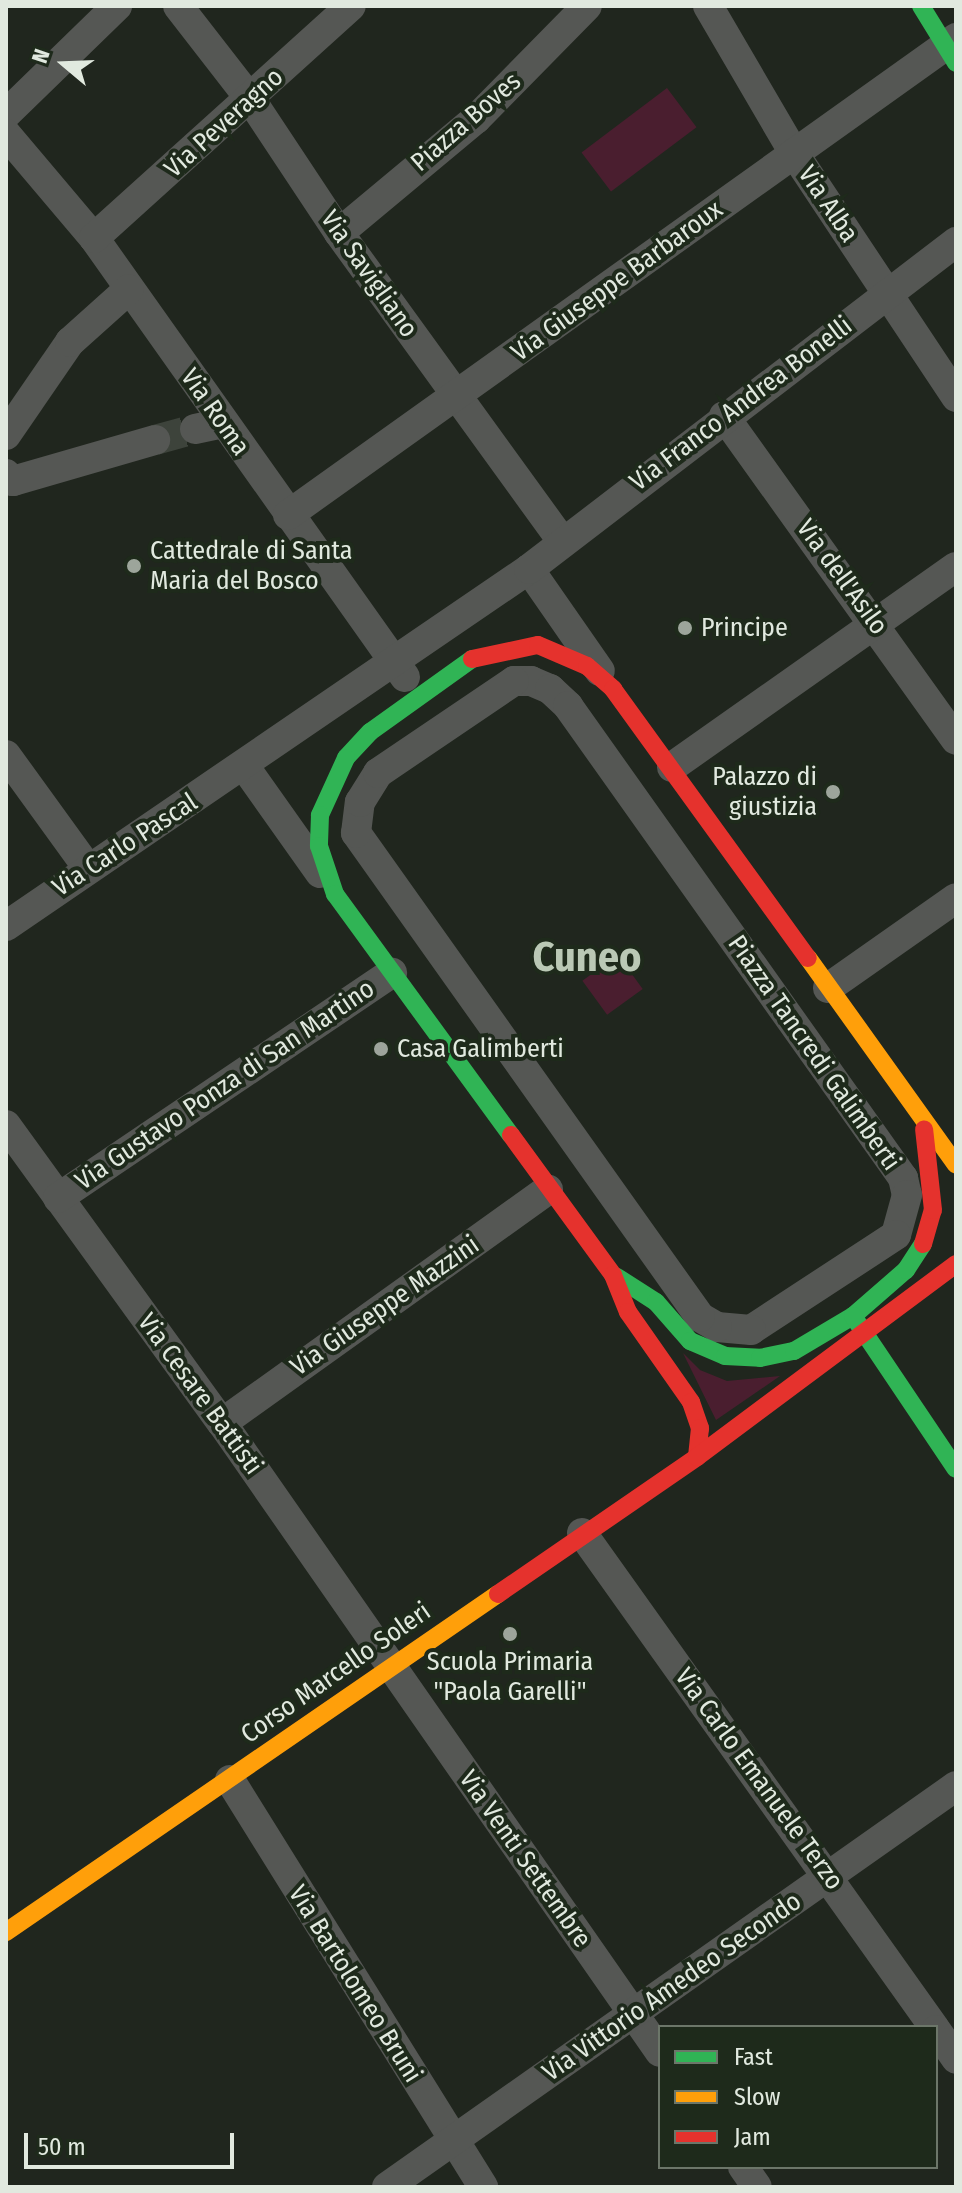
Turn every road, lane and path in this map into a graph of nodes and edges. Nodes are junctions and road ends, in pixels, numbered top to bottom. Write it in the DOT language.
graph roads {
  1 [pos="117,6"];
  2 [pos="178,6"];
  3 [pos="351,6"];
  4 [pos="587,6"];
  5 [pos="708,6"];
  6 [pos="921,6"];
  7 [pos="952,49"];
  8 [pos="251,100"];
  9 [pos="6,114"];
  10 [pos="6,134"];
  11 [pos="794,153"];
  12 [pos="339,233"];
  13 [pos="94,238"];
  14 [pos="956,242"];
  15 [pos="129,289"];
  16 [pos="887,293"];
  17 [pos="456,397"];
  18 [pos="956,397"];
  19 [pos="724,416"];
  20 [pos="6,435"];
  21 [pos="155,440"];
  22 [pos="6,474"];
  23 [pos="288,515"];
  24 [pos="562,541"];
  25 [pos="956,567"];
  26 [pos="529,569"];
  27 [pos="878,625"];
  28 [pos="395,663"];
  29 [pos="613,689"];
  30 [pos="418,695"];
  31 [pos="956,740"];
  32 [pos="6,755"];
  33 [pos="391,763"];
  34 [pos="245,767"];
  35 [pos="672,767"];
  36 [pos="87,867"];
  37 [pos="335,894"];
  38 [pos="956,898"];
  39 [pos="6,926"];
  40 [pos="392,973"];
  41 [pos="828,988"];
  42 [pos="923,1124"];
  43 [pos="6,1125"];
  44 [pos="956,1165"];
  45 [pos="548,1190"];
  46 [pos="58,1198"];
  47 [pos="956,1264"];
  48 [pos="613,1275"];
  49 [pos="853,1316"];
  50 [pos="866,1336"];
  51 [pos="222,1423"];
  52 [pos="697,1457"];
  53 [pos="956,1469"];
  54 [pos="582,1533"];
  55 [pos="391,1666"];
  56 [pos="230,1780"];
  57 [pos="956,1786"];
  58 [pos="829,1877"];
  59 [pos="6,1932"];
  60 [pos="633,2015"];
  61 [pos="932,2025"];
  62 [pos="938,2033"];
  63 [pos="658,2049"];
  64 [pos="956,2059"];
  65 [pos="452,2142"];
  66 [pos="744,2169"];
  67 [pos="387,2187"];
  68 [pos="483,2187"];
  69 [pos="757,2187"];
  1 -- 9 [label="street"];
  2 -- 8 [label="street, Via Savigliano"];
  3 -- 8 [label="street, Via Peveragno"];
  4 -- 12 [label="street, Piazza Boves"];
  5 -- 11 [label="street, Via Alba"];
  6 -- 7 [label="street"];
  7 -- 11 [label="street, Via Giuseppe Barbaroux"];
  8 -- 12 [label="street, Via Savigliano"];
  8 -- 13 [label="street, Via Peveragno"];
  10 -- 13 [label="street, Via Roma"];
  11 -- 16 [label="street, Via Alba"];
  11 -- 17 [label="street, Via Giuseppe Barbaroux"];
  12 -- 17 [label="street, Via Savigliano"];
  13 -- 15 [label="street, Via Roma"];
  14 -- 16 [label="street, Via Franco Andrea Bonelli"];
  15 -- 20 [label="street"];
  15 -- 23 [label="street, Via Roma"];
  16 -- 18 [label="street, Via Alba"];
  16 -- 19 [label="street, Via Franco Andrea Bonelli"];
  17 -- 23 [label="street, Via Giuseppe Barbaroux"];
  17 -- 24 [label="street, Via Savigliano"];
  19 -- 24 [label="street, Via Franco Andrea Bonelli"];
  19 -- 27 [label="street, Via dell'Asilo"];
  21 -- 22 [label="street"];
  23 -- 28 [label="street, Via Roma"];
  24 -- 26 [label="street, Via Franco Andrea Bonelli"];
  25 -- 27 [label="street"];
  26 -- 28 [label="street"];
  26 -- 29 [label="street, Piazza Tancredi Galimberti"];
  27 -- 31 [label="street, Via dell'Asilo"];
  27 -- 35 [label="street"];
  28 -- 30 [label="street, Via Roma"];
  28 -- 34 [label="street"];
  29 -- 30 [label="street, Piazza Tancredi Galimberti"];
  29 -- 35 [label="street, Piazza Tancredi Galimberti"];
  30 -- 37 [label="street, Piazza Tancredi Galimberti"];
  32 -- 36 [label="street"];
  33 -- 33 [label="street, Piazza Tancredi Galimberti"];
  34 -- 36 [label="street, Via Carlo Pascal"];
  34 -- 37 [label="street, Piazza Tancredi Galimberti"];
  35 -- 41 [label="street, Piazza Tancredi Galimberti"];
  36 -- 39 [label="street, Via Carlo Pascal"];
  37 -- 40 [label="street, Piazza Tancredi Galimberti"];
  38 -- 41 [label="street"];
  40 -- 45 [label="street, Piazza Tancredi Galimberti"];
  40 -- 46 [label="street, Via Gustavo Ponza di San Martino"];
  41 -- 42 [label="street, Piazza Tancredi Galimberti"];
  42 -- 44 [label="street, Piazza Tancredi Galimberti"];
  42 -- 49 [label="street, Piazza Tancredi Galimberti"];
  43 -- 46 [label="street, Via Cesare Battisti"];
  45 -- 48 [label="street, Piazza Tancredi Galimberti"];
  45 -- 51 [label="street, Via Giuseppe Mazzini"];
  46 -- 51 [label="street, Via Cesare Battisti"];
  47 -- 50 [label="street"];
  48 -- 49 [label="street, Piazza Tancredi Galimberti"];
  48 -- 52 [label="street, Piazza Tancredi Galimberti"];
  49 -- 50 [label="street"];
  50 -- 52 [label="street"];
  50 -- 53 [label="street"];
  51 -- 55 [label="street, Via Cesare Battisti"];
  52 -- 54 [label="street, Corso Marcello Soleri"];
  54 -- 55 [label="street, Corso Marcello Soleri"];
  54 -- 58 [label="street, Via Carlo Emanuele Terzo"];
  55 -- 56 [label="street, Corso Marcello Soleri"];
  55 -- 60 [label="street, Via Venti Settembre"];
  56 -- 59 [label="street, Corso Marcello Soleri"];
  56 -- 65 [label="street, Via Bartolomeo Bruni"];
  57 -- 58 [label="street, Via Vittorio Amedeo Secondo"];
  58 -- 60 [label="street, Via Vittorio Amedeo Secondo"];
  58 -- 61 [label="street, Via Carlo Emanuele Terzo"];
  60 -- 63 [label="street, Via Venti Settembre"];
  60 -- 65 [label="street, Via Vittorio Amedeo Secondo"];
  62 -- 64 [label="street, Via Carlo Emanuele Terzo"];
  65 -- 67 [label="street, Via Vittorio Amedeo Secondo"];
  65 -- 68 [label="street, Via Bartolomeo Bruni"];
  66 -- 69 [label="street"];
}
